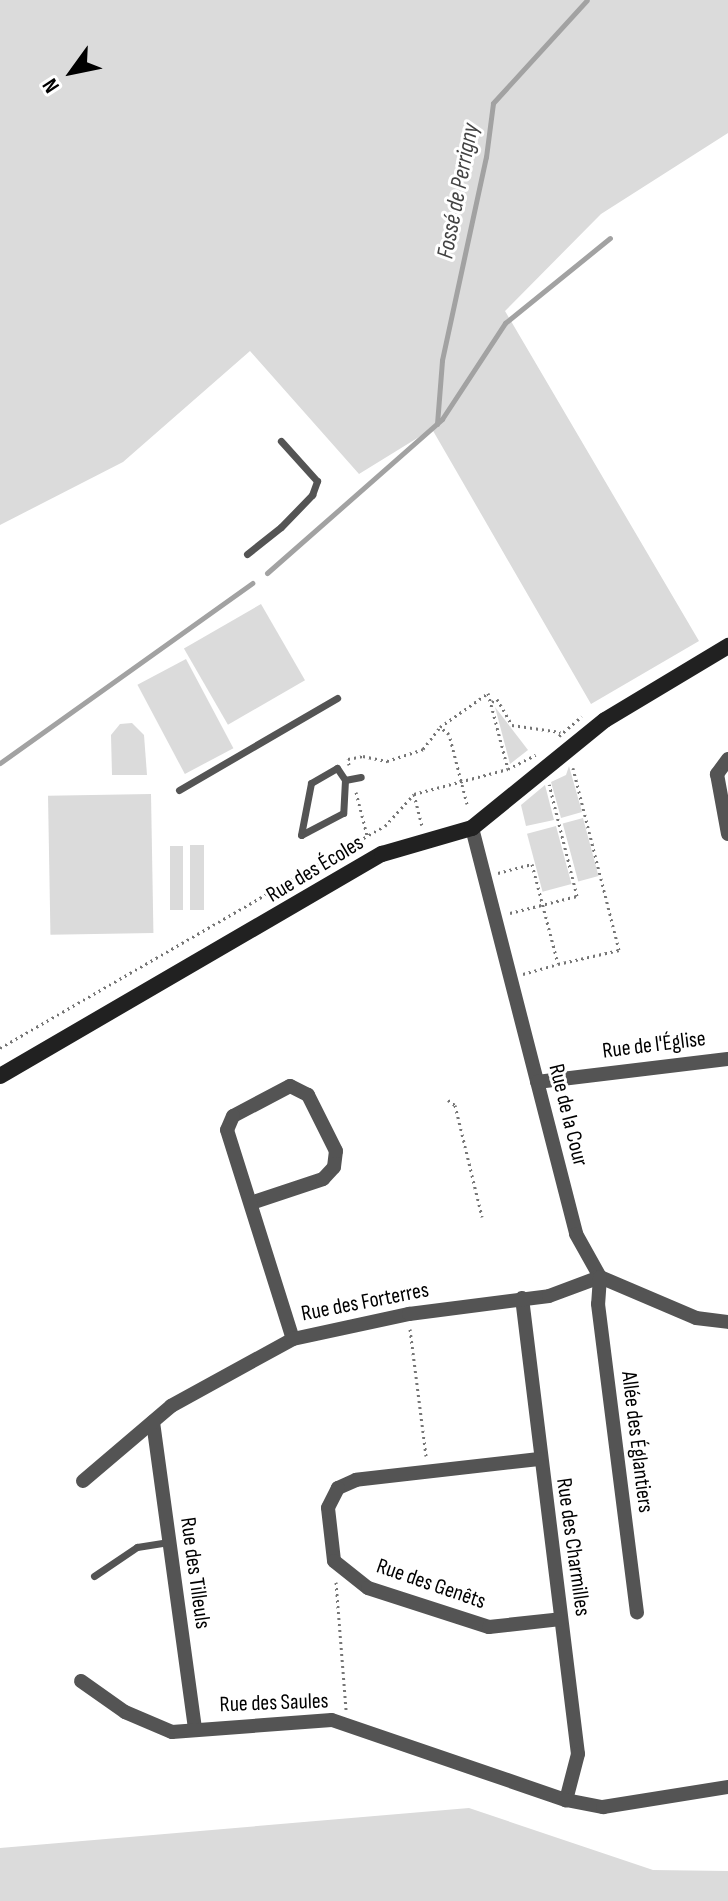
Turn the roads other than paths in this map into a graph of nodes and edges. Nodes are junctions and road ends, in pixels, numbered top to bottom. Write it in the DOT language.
graph roads {
  1 [pos="281,441"];
  2 [pos="247,554"];
  3 [pos="728,646"];
  4 [pos="337,698"];
  5 [pos="728,759"];
  6 [pos="353,779"];
  7 [pos="179,790"];
  8 [pos="472,828"];
  9 [pos="728,834"];
  10 [pos="728,1059"];
  11 [pos="0,1076"];
  12 [pos="537,1082"];
  13 [pos="251,1203"];
  14 [pos="600,1277"];
  15 [pos="522,1298"];
  16 [pos="728,1322"];
  17 [pos="293,1339"];
  18 [pos="153,1422"];
  19 [pos="539,1459"];
  20 [pos="83,1481"];
  21 [pos="169,1542"];
  22 [pos="94,1576"];
  23 [pos="637,1613"];
  24 [pos="561,1619"];
  25 [pos="81,1681"];
  26 [pos="195,1729"];
  27 [pos="728,1787"];
  28 [pos="566,1800"];
  1 -- 2 [label="lane"];
  3 -- 8 [label="main road, Rue des Écoles"];
  4 -- 7 [label="lane"];
  5 -- 9 [label="street"];
  6 -- 6 [label="lane"];
  8 -- 11 [label="main road, Rue des Écoles"];
  8 -- 12 [label="street, Rue de la Cour"];
  10 -- 12 [label="street, Rue de l'Église"];
  12 -- 14 [label="street, Rue de la Cour"];
  13 -- 13 [label="street"];
  13 -- 17 [label="street"];
  14 -- 15 [label="street, Rue des Forterres"];
  14 -- 16 [label="street"];
  14 -- 23 [label="street, Allée des Églantiers"];
  15 -- 17 [label="street, Rue des Forterres"];
  15 -- 19 [label="street, Rue des Charmilles"];
  17 -- 18 [label="street, Rue des Forterres"];
  18 -- 20 [label="street, Rue des Forterres"];
  18 -- 21 [label="street, Rue des Tilleuls"];
  19 -- 24 [label="street, Rue des Charmilles"];
  19 -- 24 [label="street, Rue des Genêts"];
  21 -- 22 [label="lane"];
  21 -- 26 [label="street, Rue des Tilleuls"];
  24 -- 28 [label="street, Rue des Charmilles"];
  25 -- 26 [label="street, Rue des Saules"];
  26 -- 28 [label="street, Rue des Saules"];
  27 -- 28 [label="street, Rue des Saules"];
}
